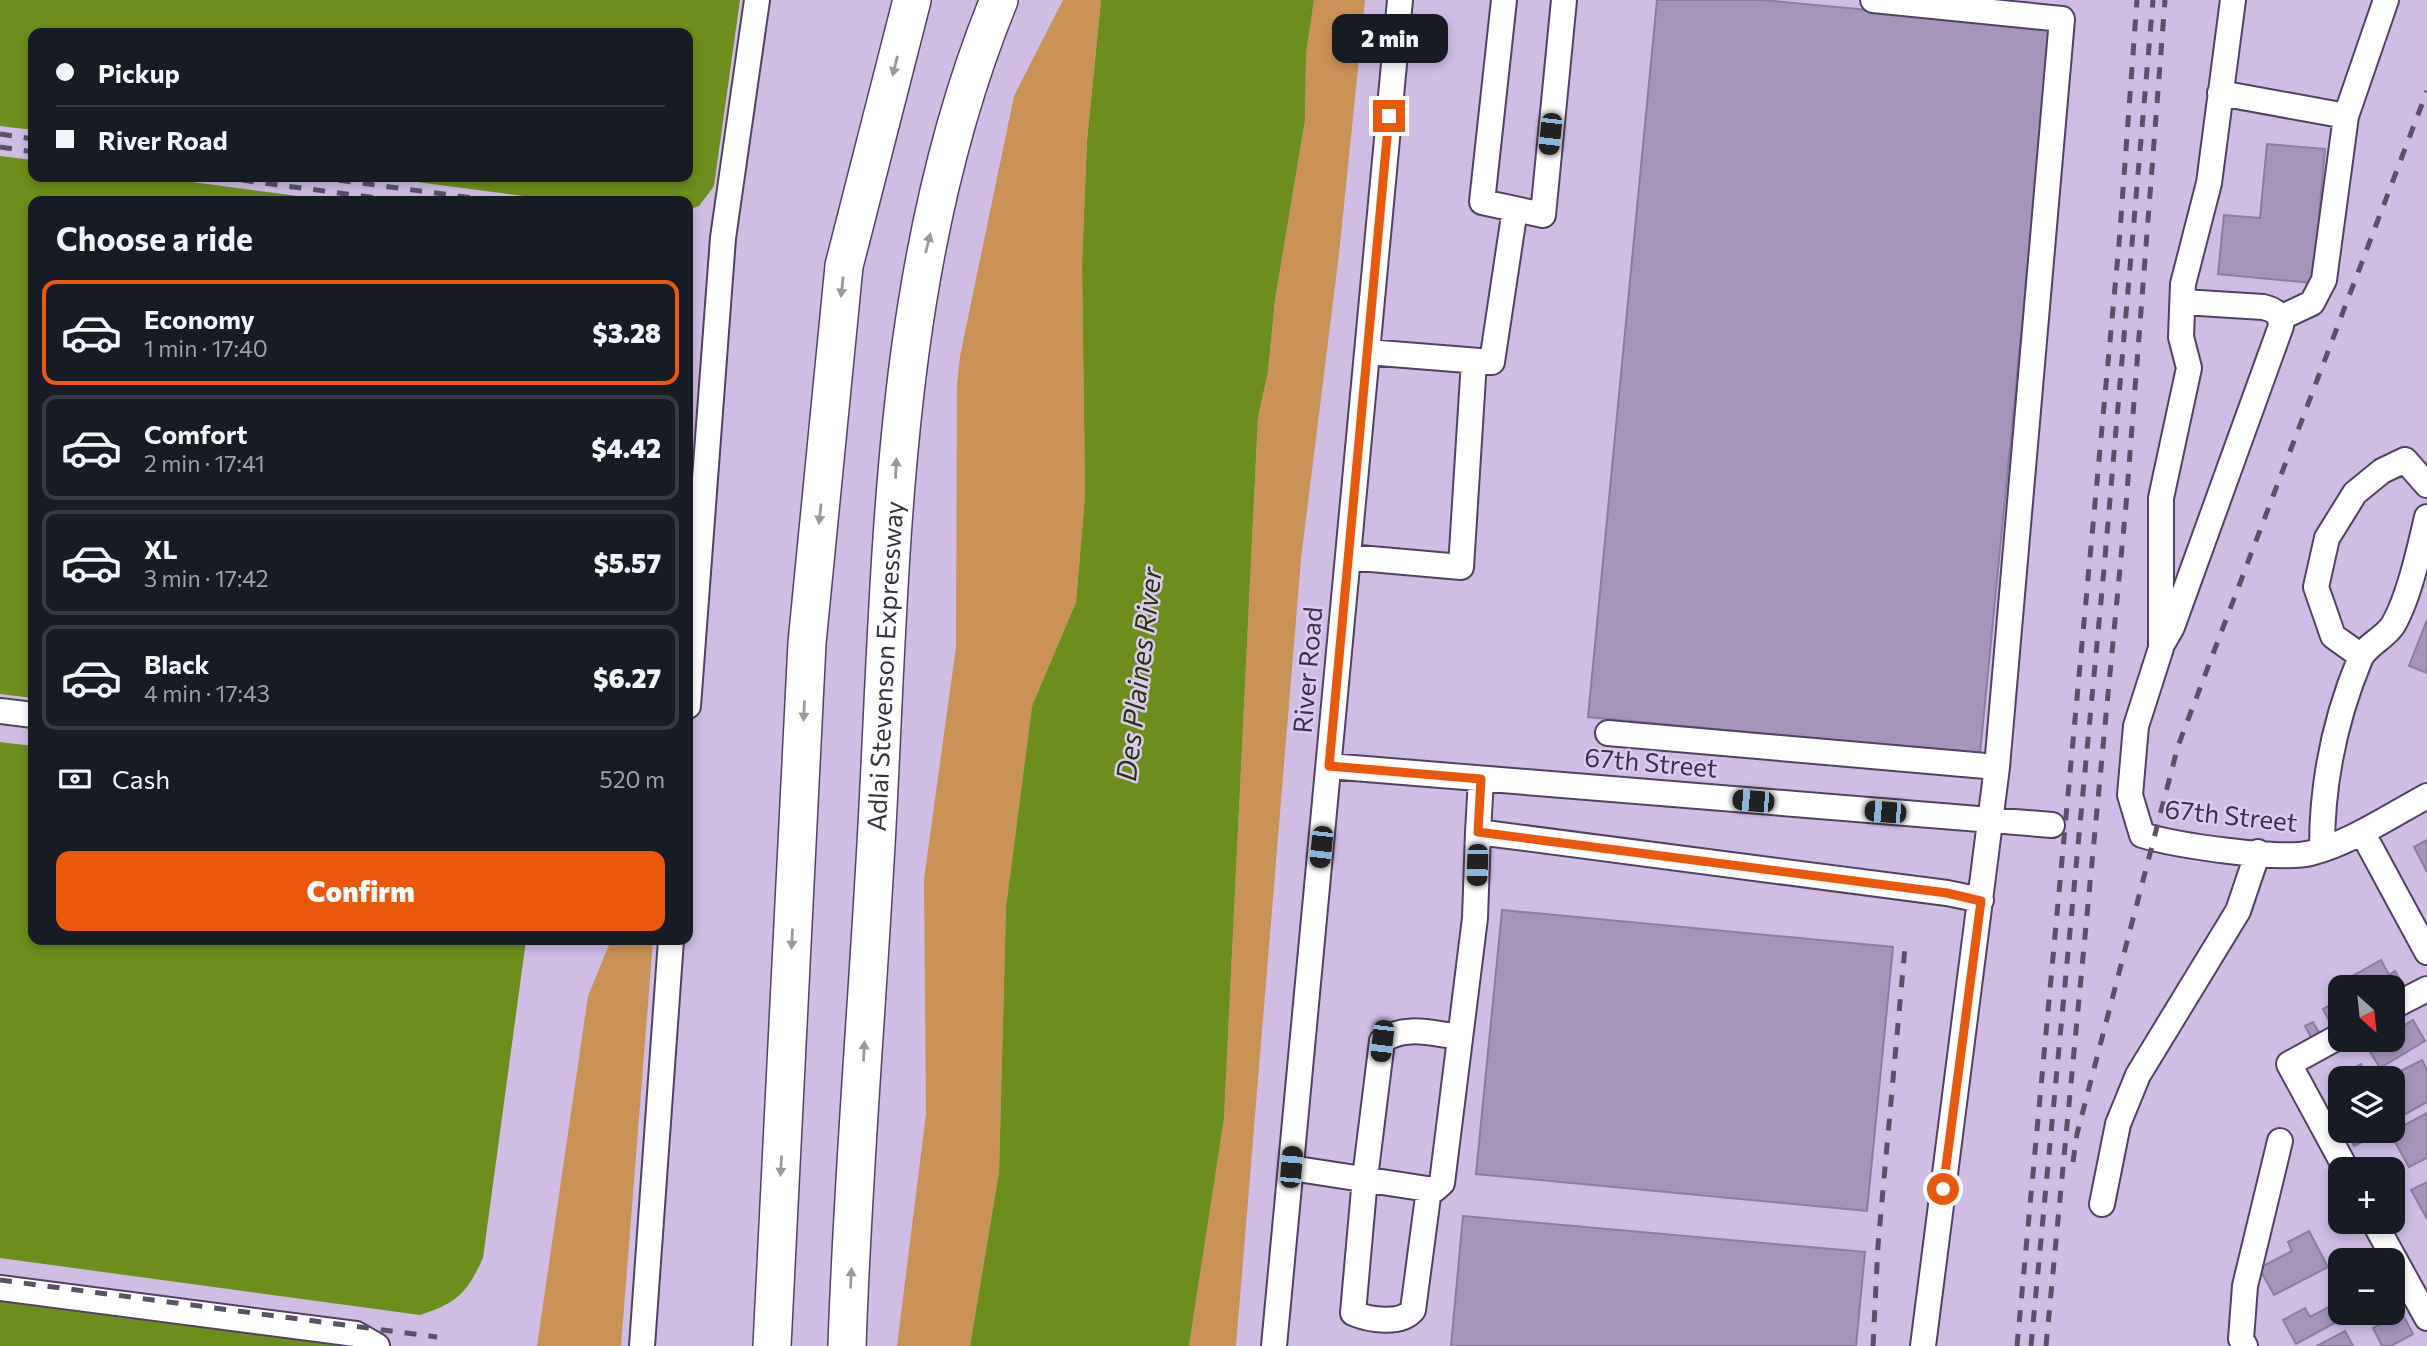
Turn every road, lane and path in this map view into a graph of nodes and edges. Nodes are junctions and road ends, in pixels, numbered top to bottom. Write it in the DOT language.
graph roads {
  1 [pos="757,0"];
  2 [pos="912,0"];
  3 [pos="1400,0"];
  4 [pos="1504,0"];
  5 [pos="1564,0"];
  6 [pos="1873,0"];
  7 [pos="2233,0"];
  8 [pos="2386,0"];
  9 [pos="995,10"];
  10 [pos="2220,93"];
  11 [pos="2346,116"];
  12 [pos="1515,209"];
  13 [pos="2182,302"];
  14 [pos="2280,318"];
  15 [pos="1367,352"];
  16 [pos="1474,361"];
  17 [pos="2427,485"];
  18 [pos="2427,517"];
  19 [pos="1348,557"];
  20 [pos="693,639"];
  21 [pos="2161,648"];
  22 [pos="2361,656"];
  23 [pos="0,710"];
  24 [pos="28,714"];
  25 [pos="1608,733"];
  26 [pos="1329,766"];
  27 [pos="1997,767"];
  28 [pos="1481,779"];
  29 [pos="2427,796"];
  30 [pos="1992,821"];
  31 [pos="2052,825"];
  32 [pos="1478,832"];
  33 [pos="2362,832"];
  34 [pos="2322,848"];
  35 [pos="2258,852"];
  36 [pos="1981,901"];
  37 [pos="671,945"];
  38 [pos="2427,952"];
  39 [pos="2427,989"];
  40 [pos="2405,1000"];
  41 [pos="1460,1037"];
  42 [pos="2328,1043"];
  43 [pos="2280,1141"];
  44 [pos="2339,1157"];
  45 [pos="1291,1167"];
  46 [pos="1365,1178"];
  47 [pos="1429,1189"];
  48 [pos="2102,1204"];
  49 [pos="2381,1234"];
  50 [pos="0,1288"];
  51 [pos="2427,1318"];
  52 [pos="2243,1343"];
  53 [pos="377,1346"];
  54 [pos="642,1346"];
  55 [pos="772,1346"];
  56 [pos="847,1346"];
  57 [pos="1274,1346"];
  58 [pos="1923,1346"];
  1 -- 20 [label="street"];
  2 -- 55 [label="highway, one-way"];
  3 -- 15 [label="street, River Road"];
  4 -- 12 [label="street"];
  5 -- 12 [label="street"];
  6 -- 27 [label="street"];
  7 -- 10 [label="street"];
  8 -- 11 [label="street"];
  56 -- 9 [label="highway, Adlai Stevenson Expressway, one-way"];
  10 -- 11 [label="street"];
  10 -- 13 [label="street"];
  11 -- 14 [label="street"];
  12 -- 16 [label="street"];
  13 -- 14 [label="street"];
  13 -- 21 [label="street"];
  14 -- 21 [label="street"];
  15 -- 16 [label="street"];
  15 -- 19 [label="street, River Road"];
  16 -- 19 [label="street"];
  17 -- 22 [label="street"];
  18 -- 22 [label="street"];
  19 -- 26 [label="street, River Road"];
  21 -- 35 [label="street, 67th Street"];
  22 -- 34 [label="street"];
  23 -- 24 [label="street"];
  25 -- 27 [label="street"];
  26 -- 28 [label="street, 67th Street"];
  26 -- 45 [label="street, River Road"];
  27 -- 30 [label="street"];
  28 -- 30 [label="street, 67th Street"];
  28 -- 32 [label="street"];
  29 -- 33 [label="street, 67th Street"];
  30 -- 31 [label="street, 67th Street"];
  30 -- 36 [label="street"];
  32 -- 36 [label="street"];
  32 -- 41 [label="street"];
  33 -- 34 [label="street, 67th Street"];
  33 -- 38 [label="street"];
  34 -- 35 [label="street, 67th Street"];
  35 -- 48 [label="street"];
  36 -- 58 [label="street"];
  37 -- 54 [label="street"];
  39 -- 40 [label="street"];
  41 -- 46 [label="street"];
  41 -- 47 [label="street"];
  42 -- 44 [label="street"];
  43 -- 52 [label="street"];
  45 -- 46 [label="street"];
  45 -- 57 [label="street, River Road"];
  46 -- 47 [label="street"];
  46 -- 47 [label="street"];
  49 -- 51 [label="street"];
  50 -- 53 [label="street"];
}
